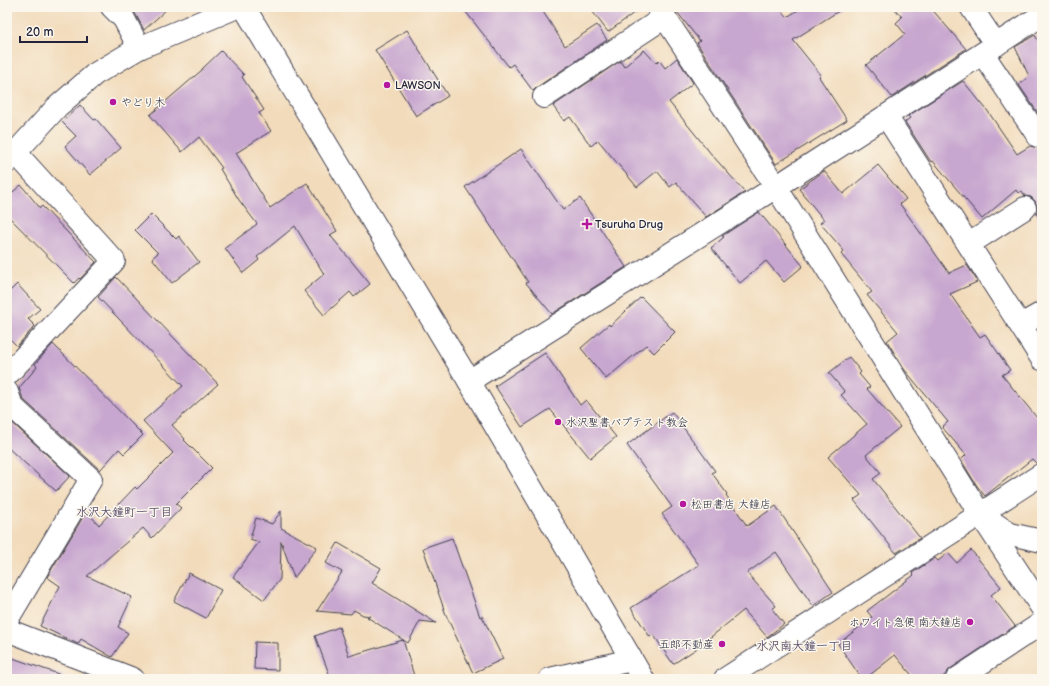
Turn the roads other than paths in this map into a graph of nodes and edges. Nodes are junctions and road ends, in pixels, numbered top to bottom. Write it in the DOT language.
graph roads {
  1 [pos="112,7"];
  2 [pos="236,7"];
  3 [pos="244,7"];
  4 [pos="971,7"];
  5 [pos="661,12"];
  6 [pos="1042,16"];
  7 [pos="139,48"];
  8 [pos="990,49"];
  9 [pos="544,97"];
  10 [pos="886,116"];
  11 [pos="1038,136"];
  12 [pos="11,157"];
  13 [pos="776,187"];
  14 [pos="1025,208"];
  15 [pos="969,244"];
  16 [pos="1042,313"];
  17 [pos="1021,325"];
  18 [pos="1042,359"];
  19 [pos="7,375"];
  20 [pos="469,381"];
  21 [pos="7,392"];
  22 [pos="1042,474"];
  23 [pos="980,514"];
  24 [pos="1042,541"];
  25 [pos="1042,608"];
  26 [pos="7,620"];
  27 [pos="1042,623"];
  28 [pos="7,630"];
  29 [pos="631,660"];
  30 [pos="133,679"];
  31 [pos="550,679"];
  32 [pos="643,679"];
  33 [pos="725,679"];
  34 [pos="957,679"];
  1 -- 7 [label="street"];
  2 -- 7 [label="street"];
  3 -- 20 [label="street"];
  4 -- 8 [label="street"];
  5 -- 9 [label="street"];
  5 -- 13 [label="street"];
  6 -- 8 [label="street"];
  7 -- 12 [label="street"];
  8 -- 10 [label="street"];
  8 -- 11 [label="street"];
  10 -- 13 [label="street"];
  10 -- 15 [label="street"];
  12 -- 19 [label="street"];
  13 -- 20 [label="street"];
  13 -- 23 [label="street"];
  14 -- 15 [label="street"];
  15 -- 17 [label="street"];
  16 -- 17 [label="street"];
  17 -- 18 [label="street"];
  20 -- 29 [label="street"];
  21 -- 26 [label="street"];
  22 -- 23 [label="street"];
  23 -- 24 [label="street"];
  23 -- 25 [label="street"];
  23 -- 33 [label="street"];
  27 -- 34 [label="street"];
  28 -- 30 [label="street"];
  29 -- 31 [label="street"];
  29 -- 32 [label="street"];
}
